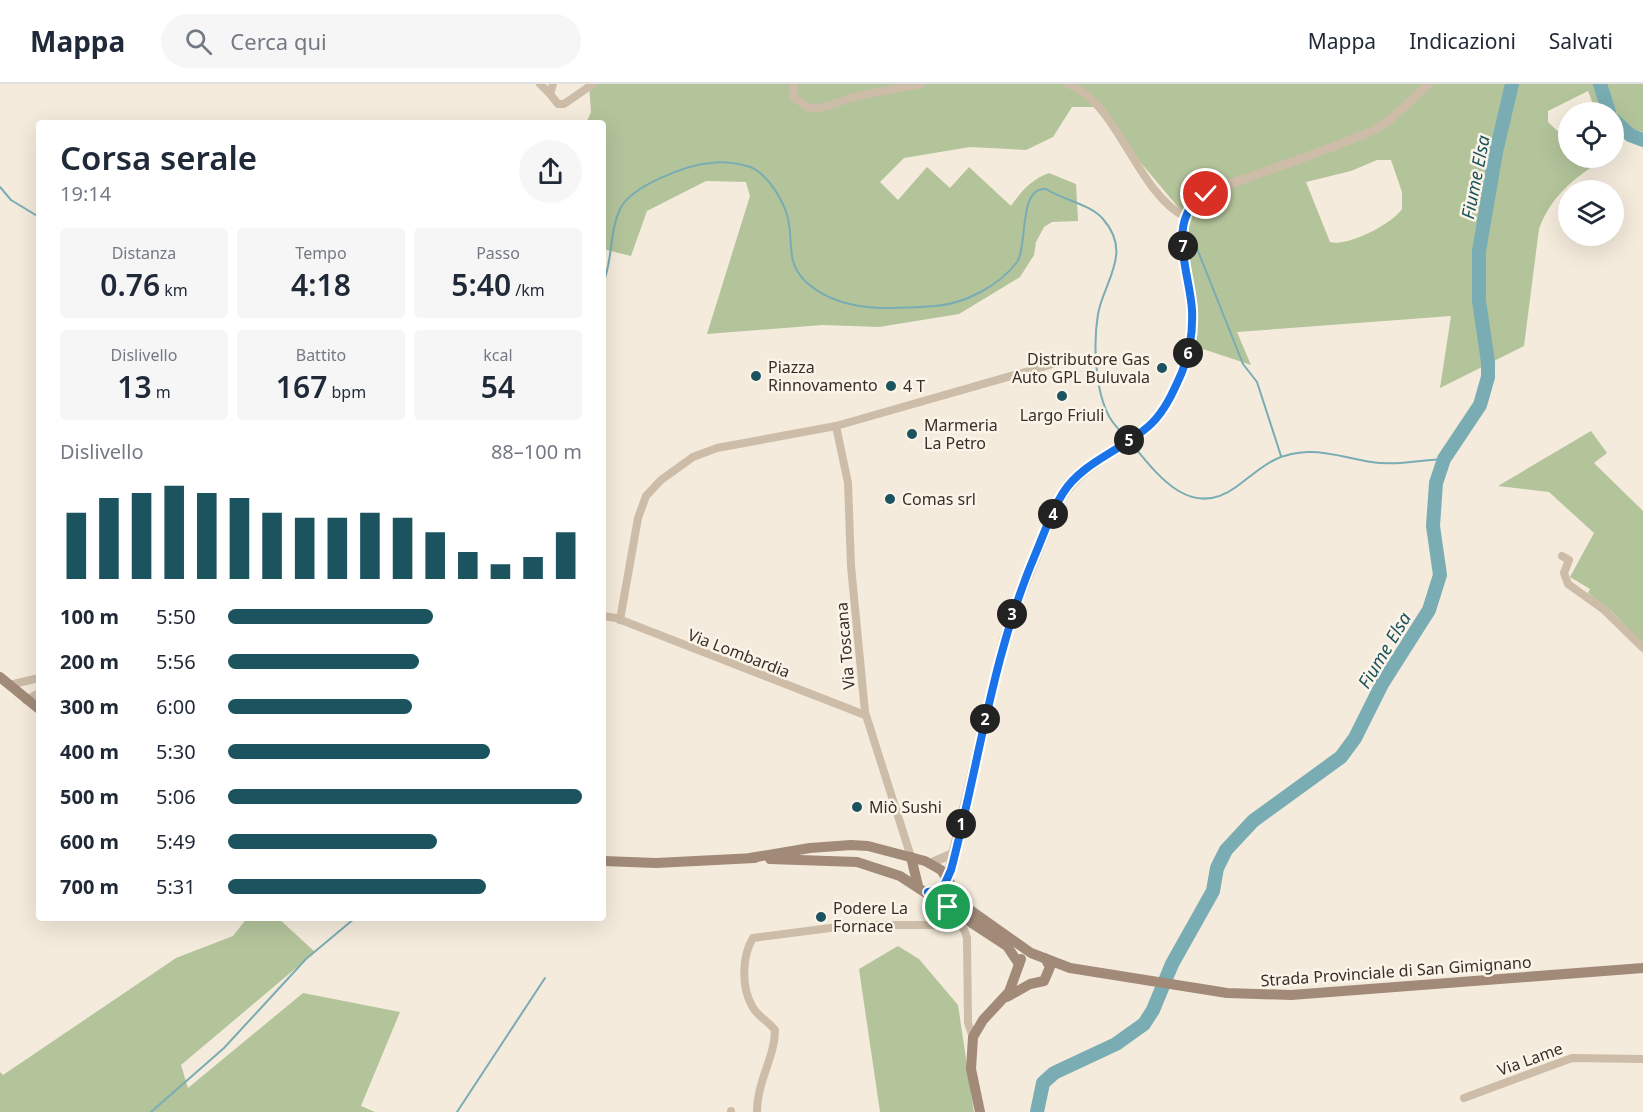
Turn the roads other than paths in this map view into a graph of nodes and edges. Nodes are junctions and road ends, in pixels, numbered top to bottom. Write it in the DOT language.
graph roads {
  1 [pos="540,84"];
  2 [pos="553,84"];
  3 [pos="593,84"];
  4 [pos="794,84"];
  5 [pos="921,84"];
  6 [pos="1068,84"];
  7 [pos="1429,84"];
  8 [pos="550,94"];
  9 [pos="1185,217"];
  10 [pos="1053,364"];
  11 [pos="836,426"];
  12 [pos="1562,556"];
  13 [pos="606,617"];
  14 [pos="620,620"];
  15 [pos="1643,648"];
  16 [pos="0,677"];
  17 [pos="36,679"];
  18 [pos="9,685"];
  19 [pos="36,695"];
  20 [pos="26,700"];
  21 [pos="36,707"];
  22 [pos="866,715"];
  23 [pos="954,854"];
  24 [pos="911,857"];
  25 [pos="750,858"];
  26 [pos="606,861"];
  27 [pos="931,863"];
  28 [pos="947,878"];
  29 [pos="918,886"];
  30 [pos="928,892"];
  31 [pos="1031,953"];
  32 [pos="1045,958"];
  33 [pos="1018,968"];
  34 [pos="1643,968"];
  35 [pos="1080,969"];
  36 [pos="1047,978"];
  37 [pos="1030,984"];
  38 [pos="1005,998"];
  39 [pos="973,1037"];
  40 [pos="1643,1059"];
  41 [pos="1464,1098"];
  42 [pos="757,1112"];
  43 [pos="980,1112"];
  1 -- 8 [label="street"];
  2 -- 8 [label="street"];
  3 -- 8 [label="street"];
  4 -- 5 [label="street"];
  6 -- 9 [label="street"];
  7 -- 9 [label="street"];
  9 -- 23 [label="street"];
  10 -- 11 [label="street"];
  11 -- 14 [label="street"];
  11 -- 22 [label="street, Via Toscana"];
  12 -- 15 [label="street"];
  13 -- 14 [label="street, Via Lombardia"];
  14 -- 22 [label="street, Via Lombardia"];
  16 -- 18 [label="main road"];
  17 -- 18 [label="street"];
  18 -- 20 [label="main road"];
  19 -- 20 [label="street"];
  20 -- 21 [label="main road"];
  22 -- 24 [label="street, Via Toscana"];
  23 -- 27 [label="street"];
  23 -- 28 [label="street"];
  24 -- 25 [label="main road"];
  24 -- 27 [label="main road"];
  24 -- 29 [label="main road"];
  25 -- 26 [label="main road"];
  25 -- 29 [label="main road"];
  27 -- 28 [label="main road"];
  28 -- 30 [label="main road"];
  28 -- 31 [label="main road"];
  29 -- 30 [label="main road"];
  30 -- 33 [label="main road"];
  31 -- 32 [label="main road"];
  31 -- 33 [label="main road"];
  32 -- 35 [label="main road, Strada Provinciale di San Gimignano"];
  32 -- 36 [label="main road"];
  33 -- 37 [label="main road"];
  33 -- 38 [label="main road"];
  34 -- 35 [label="main road, Strada Provinciale di San Gimignano"];
  35 -- 36 [label="main road, Strada Provinciale di San Gimignano"];
  36 -- 37 [label="main road"];
  37 -- 38 [label="main road"];
  38 -- 39 [label="main road"];
  39 -- 42 [label="street"];
  39 -- 43 [label="main road"];
  40 -- 41 [label="street, Via Lame"];
}
